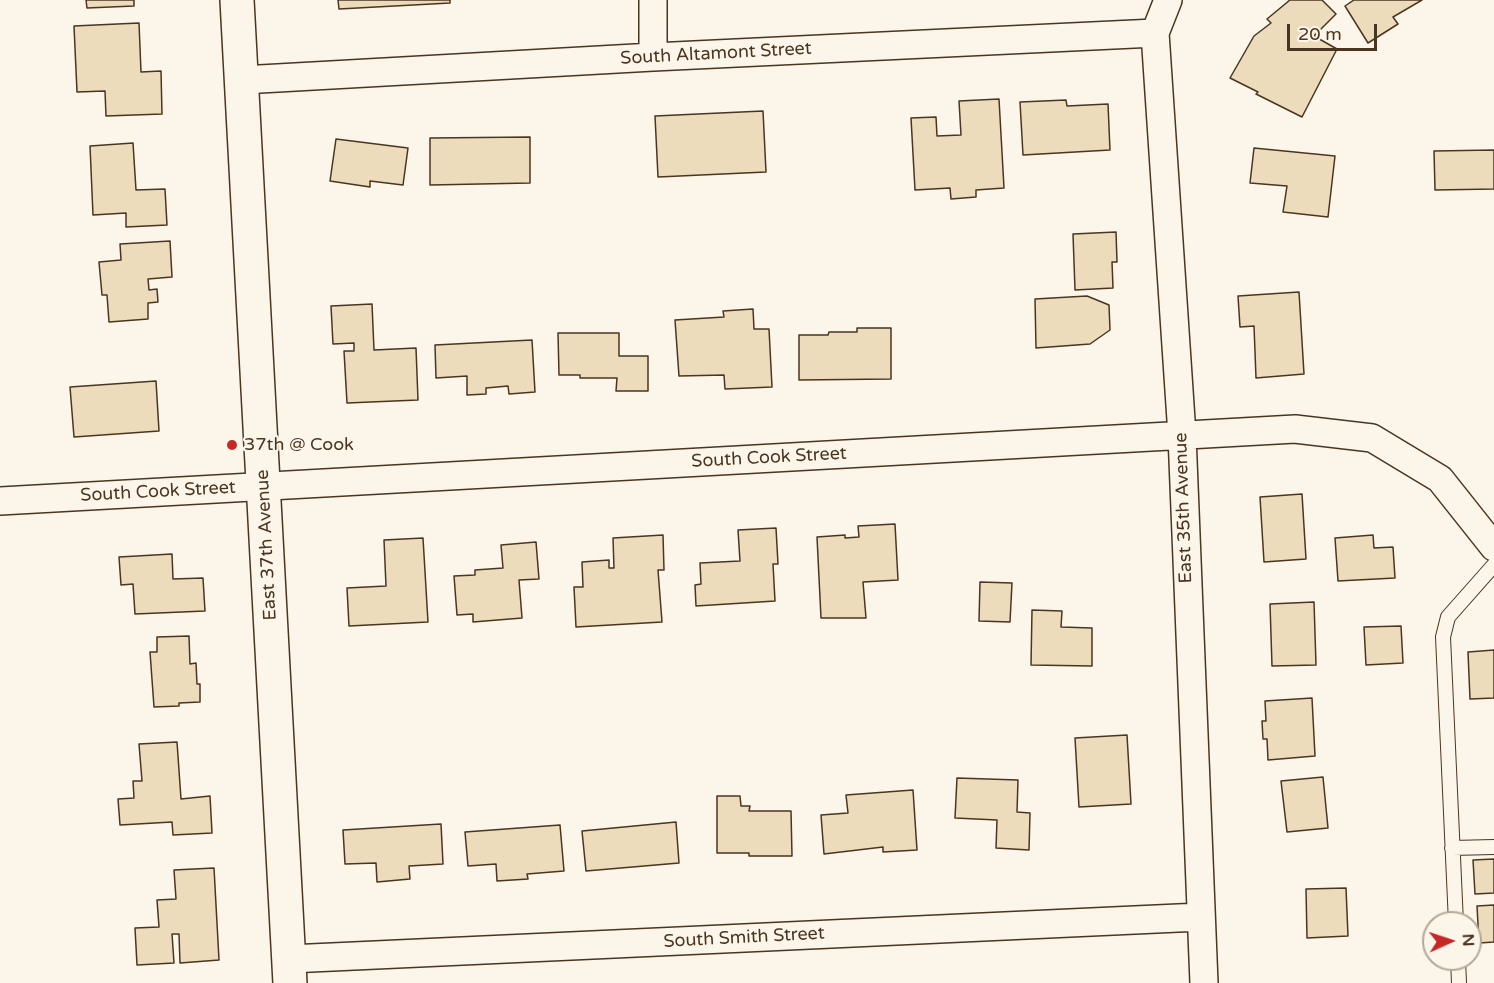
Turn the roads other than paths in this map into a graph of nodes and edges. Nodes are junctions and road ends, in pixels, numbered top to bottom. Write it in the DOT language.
graph roads {
  1 [pos="237,0"];
  2 [pos="653,0"];
  3 [pos="1168,0"];
  4 [pos="1155,33"];
  5 [pos="652,57"];
  6 [pos="242,80"];
  7 [pos="1182,435"];
  8 [pos="264,486"];
  9 [pos="0,501"];
  10 [pos="1494,547"];
  11 [pos="1494,565"];
  12 [pos="1494,847"];
  13 [pos="1452,848"];
  14 [pos="1455,911"];
  15 [pos="1200,917"];
  16 [pos="289,971"];
  17 [pos="1204,983"];
  1 -- 6 [label="street, East 37th Avenue"];
  2 -- 5 [label="street"];
  3 -- 4 [label="street"];
  4 -- 5 [label="street, South Altamont Street"];
  4 -- 7 [label="street, East 35th Avenue"];
  5 -- 6 [label="street, South Altamont Street"];
  6 -- 8 [label="street, East 37th Avenue"];
  7 -- 8 [label="street, South Cook Street"];
  7 -- 10 [label="street, South Cook Street"];
  7 -- 15 [label="street, East 35th Avenue"];
  8 -- 9 [label="street, South Cook Street"];
  8 -- 16 [label="street, East 37th Avenue"];
  11 -- 13 [label="lane"];
  12 -- 13 [label="lane"];
  13 -- 14 [label="lane"];
  15 -- 16 [label="street, South Smith Street"];
  15 -- 17 [label="street, East 35th Avenue"];
}
